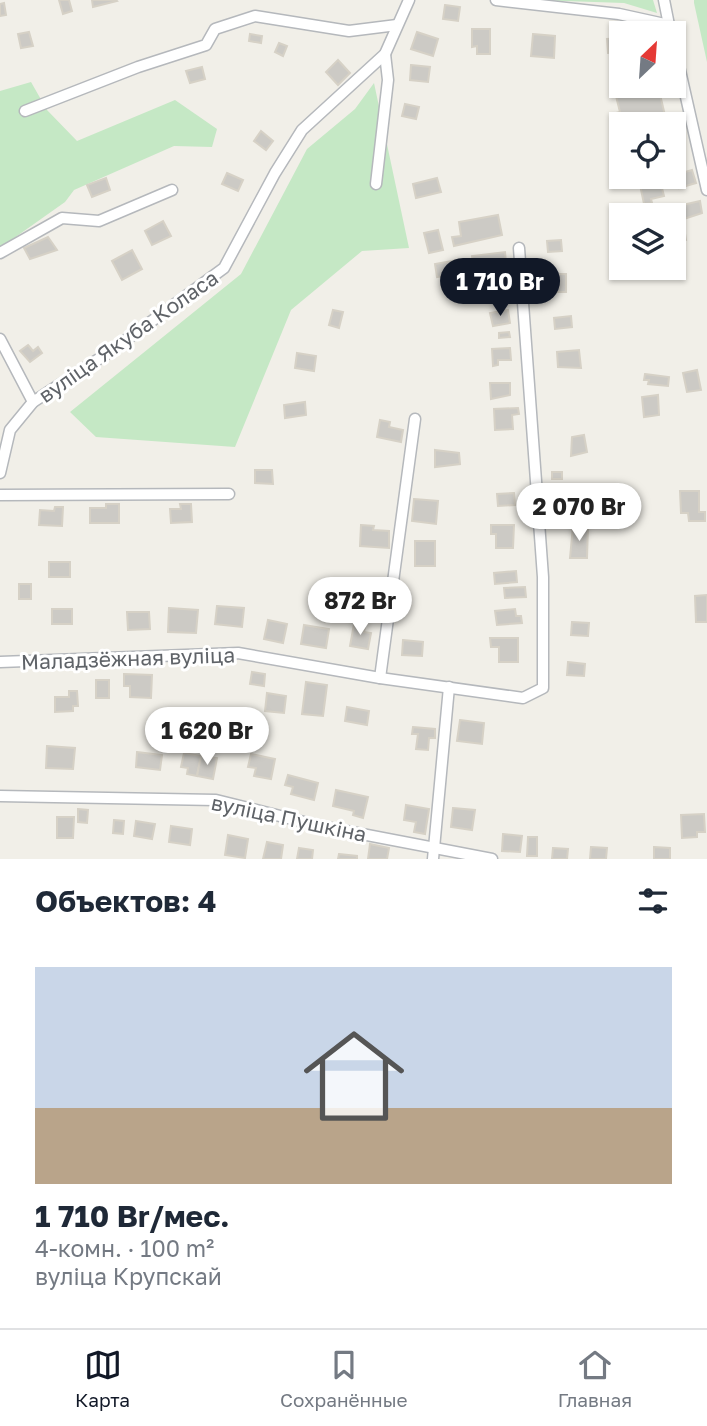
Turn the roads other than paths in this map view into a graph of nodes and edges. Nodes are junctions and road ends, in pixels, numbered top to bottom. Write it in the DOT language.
graph roads {
  1 [pos="409,0"];
  2 [pos="496,0"];
  3 [pos="664,0"];
  4 [pos="644,21"];
  5 [pos="669,21"];
  6 [pos="397,25"];
  7 [pos="384,54"];
  8 [pos="686,97"];
  9 [pos="25,111"];
  10 [pos="376,184"];
  11 [pos="172,190"];
  12 [pos="707,190"];
  13 [pos="519,247"];
  14 [pos="0,253"];
  15 [pos="0,339"];
  16 [pos="33,402"];
  17 [pos="415,419"];
  18 [pos="0,472"];
  19 [pos="229,494"];
  20 [pos="0,495"];
  21 [pos="0,662"];
  22 [pos="380,678"];
  23 [pos="449,687"];
  24 [pos="0,796"];
  25 [pos="435,847"];
  26 [pos="433,859"];
  27 [pos="492,859"];
  1 -- 6 [label="street, вуліца Якуба Коласа"];
  2 -- 4 [label="street"];
  3 -- 5 [label="street"];
  6 -- 7 [label="street, вуліца Якуба Коласа"];
  6 -- 9 [label="street"];
  7 -- 10 [label="street"];
  7 -- 16 [label="street, вуліца Якуба Коласа"];
  8 -- 12 [label="street"];
  11 -- 14 [label="street"];
  13 -- 23 [label="street, Маладзёжная вуліца"];
  15 -- 16 [label="street"];
  16 -- 18 [label="street, вуліца Якуба Коласа"];
  17 -- 22 [label="street"];
  19 -- 20 [label="street"];
  21 -- 22 [label="street, Маладзёжная вуліца"];
  22 -- 23 [label="street, Маладзёжная вуліца"];
  23 -- 25 [label="street"];
  24 -- 25 [label="street, вуліца Пушкіна"];
  25 -- 26 [label="street"];
  25 -- 27 [label="street, вуліца Пушкіна"];
}
